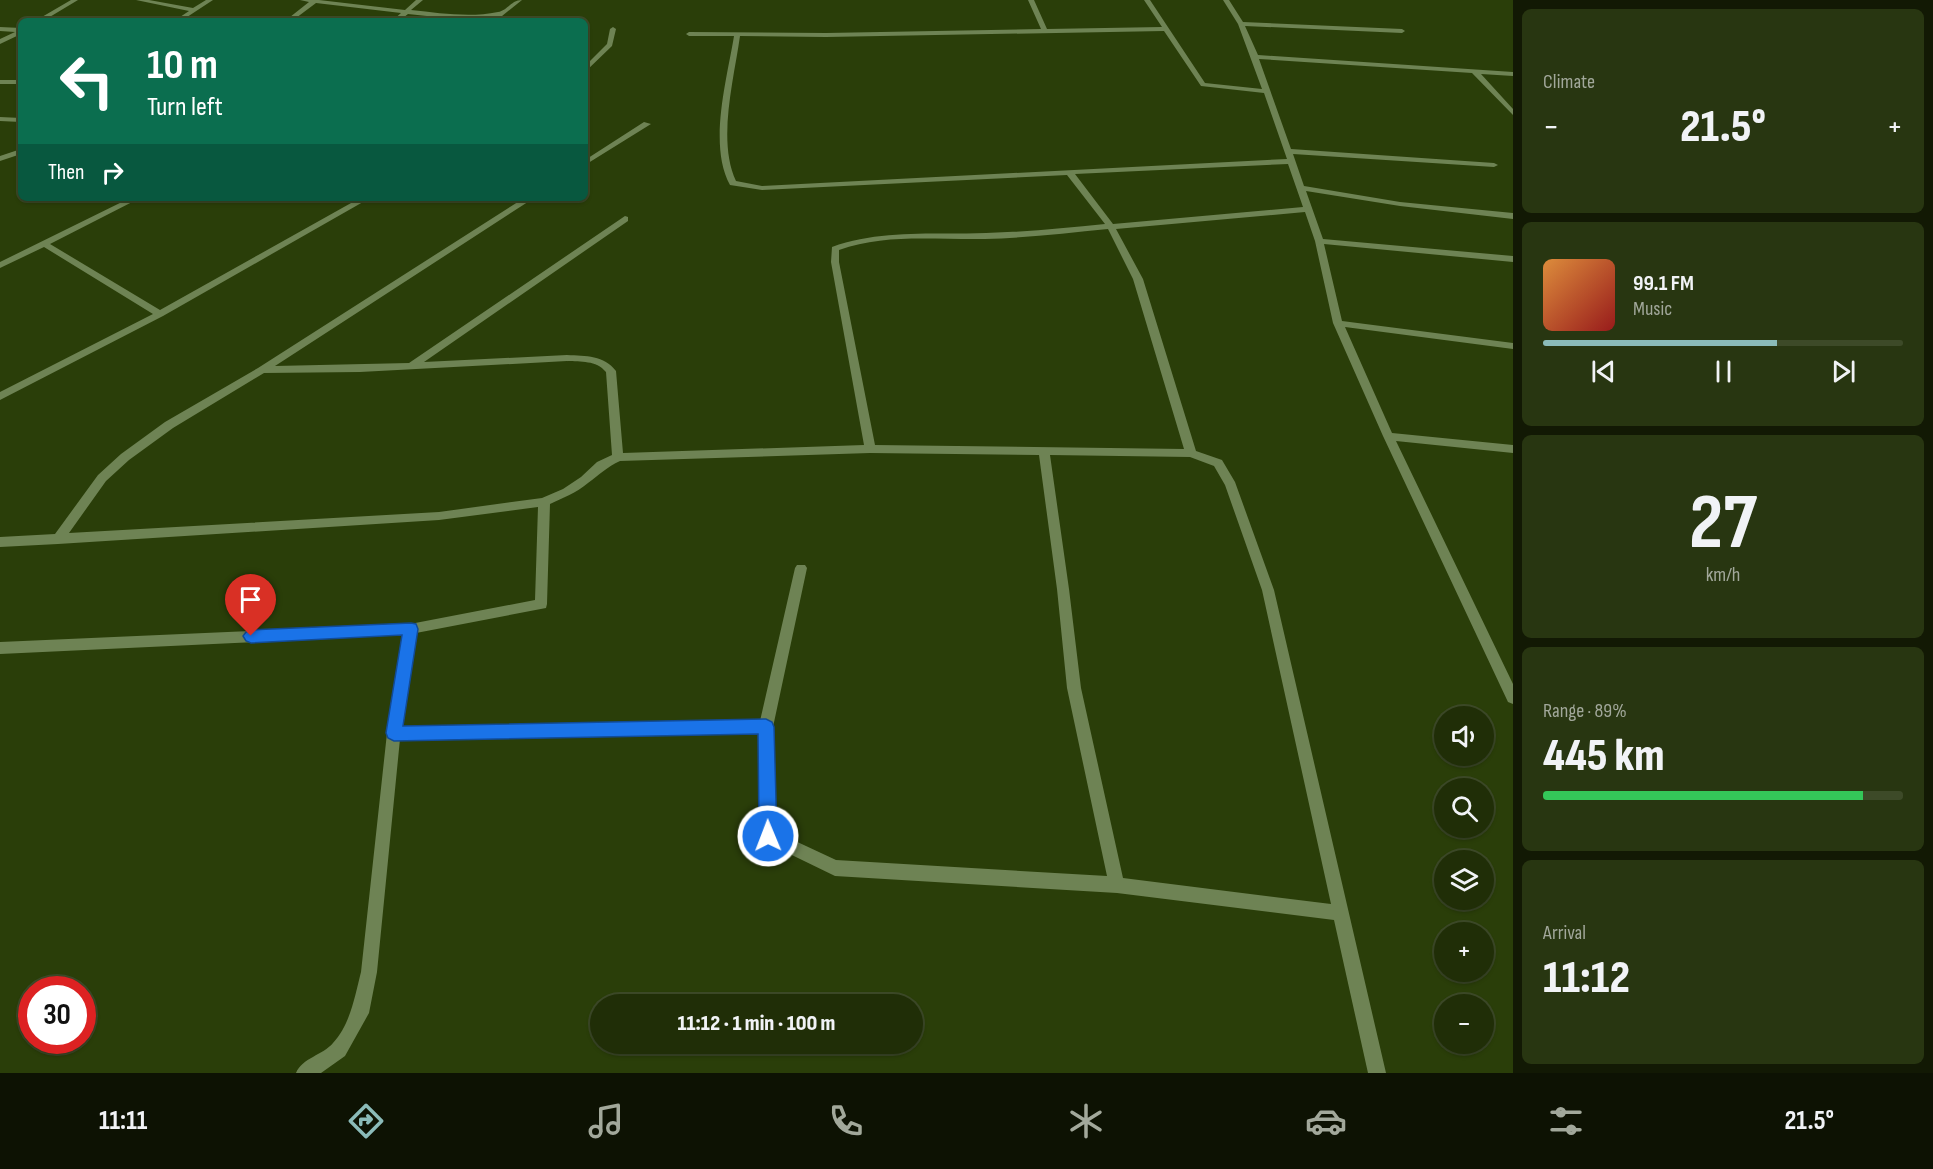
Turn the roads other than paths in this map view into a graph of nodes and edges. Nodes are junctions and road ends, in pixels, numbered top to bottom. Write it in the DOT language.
graph roads {
  1 [pos="75,0"];
  2 [pos="139,0"];
  3 [pos="210,0"];
  4 [pos="303,0"];
  5 [pos="316,0"];
  6 [pos="420,0"];
  7 [pos="519,0"];
  8 [pos="1031,0"];
  9 [pos="1147,0"];
  10 [pos="1226,0"];
  11 [pos="194,10"];
  12 [pos="407,11"];
  13 [pos="43,18"];
  14 [pos="182,18"];
  15 [pos="292,18"];
  16 [pos="399,18"];
  17 [pos="1241,24"];
  18 [pos="0,29"];
  19 [pos="613,29"];
  20 [pos="1167,29"];
  21 [pos="18,30"];
  22 [pos="1045,31"];
  23 [pos="1402,31"];
  24 [pos="18,32"];
  25 [pos="689,34"];
  26 [pos="737,35"];
  27 [pos="0,42"];
  28 [pos="1255,57"];
  29 [pos="588,67"];
  30 [pos="1473,71"];
  31 [pos="1513,74"];
  32 [pos="0,82"];
  33 [pos="18,82"];
  34 [pos="1266,91"];
  35 [pos="1513,113"];
  36 [pos="0,119"];
  37 [pos="18,120"];
  38 [pos="646,124"];
  39 [pos="18,152"];
  40 [pos="1289,156"];
  41 [pos="0,159"];
  42 [pos="588,161"];
  43 [pos="1494,165"];
  44 [pos="1069,172"];
  45 [pos="1300,188"];
  46 [pos="130,201"];
  47 [pos="361,201"];
  48 [pos="525,201"];
  49 [pos="1308,209"];
  50 [pos="1513,216"];
  51 [pos="625,219"];
  52 [pos="1111,227"];
  53 [pos="1319,241"];
  54 [pos="45,244"];
  55 [pos="1513,259"];
  56 [pos="0,265"];
  57 [pos="160,314"];
  58 [pos="1338,323"];
  59 [pos="1513,346"];
  60 [pos="412,366"];
  61 [pos="262,370"];
  62 [pos="0,396"];
  63 [pos="1388,436"];
  64 [pos="870,449"];
  65 [pos="1513,449"];
  66 [pos="1044,452"];
  67 [pos="1191,453"];
  68 [pos="618,457"];
  69 [pos="544,502"];
  70 [pos="58,539"];
  71 [pos="0,542"];
  72 [pos="801,567"];
  73 [pos="411,629"];
  74 [pos="0,648"];
  75 [pos="1513,698"];
  76 [pos="766,727"];
  77 [pos="394,733"];
  78 [pos="1117,885"];
  79 [pos="1340,913"];
  80 [pos="305,1073"];
  81 [pos="1377,1073"];
  1 -- 13 [label="street"];
  2 -- 11 [label="street"];
  3 -- 11 [label="street"];
  4 -- 5 [label="street"];
  5 -- 12 [label="street"];
  5 -- 15 [label="street"];
  6 -- 12 [label="street"];
  7 -- 12 [label="street"];
  8 -- 22 [label="street"];
  9 -- 20 [label="street"];
  10 -- 17 [label="street"];
  11 -- 14 [label="street"];
  12 -- 16 [label="street"];
  17 -- 23 [label="street"];
  17 -- 28 [label="street"];
  18 -- 21 [label="street"];
  19 -- 29 [label="street"];
  20 -- 22 [label="street"];
  20 -- 34 [label="street"];
  22 -- 26 [label="street"];
  24 -- 27 [label="street"];
  25 -- 26 [label="street"];
  26 -- 44 [label="street"];
  28 -- 30 [label="street"];
  28 -- 34 [label="street"];
  30 -- 31 [label="street"];
  30 -- 35 [label="street"];
  32 -- 33 [label="street"];
  34 -- 40 [label="street"];
  36 -- 37 [label="street"];
  38 -- 42 [label="street"];
  39 -- 41 [label="street"];
  40 -- 43 [label="street"];
  40 -- 44 [label="street"];
  40 -- 45 [label="street"];
  44 -- 52 [label="street"];
  45 -- 49 [label="street"];
  45 -- 50 [label="street"];
  46 -- 54 [label="street"];
  47 -- 57 [label="street"];
  48 -- 61 [label="street"];
  49 -- 52 [label="street"];
  49 -- 53 [label="street"];
  51 -- 60 [label="street"];
  52 -- 64 [label="street"];
  52 -- 67 [label="street"];
  53 -- 55 [label="street"];
  53 -- 58 [label="street"];
  54 -- 56 [label="street"];
  54 -- 57 [label="street"];
  57 -- 62 [label="street"];
  58 -- 59 [label="street"];
  58 -- 63 [label="street"];
  60 -- 61 [label="street"];
  60 -- 68 [label="street"];
  61 -- 70 [label="street"];
  63 -- 65 [label="street"];
  63 -- 75 [label="street"];
  64 -- 66 [label="street"];
  64 -- 68 [label="street"];
  66 -- 67 [label="street"];
  66 -- 78 [label="street"];
  67 -- 79 [label="street"];
  68 -- 69 [label="street"];
  69 -- 70 [label="street"];
  69 -- 73 [label="street"];
  70 -- 71 [label="street"];
  72 -- 76 [label="street"];
  73 -- 74 [label="street"];
  73 -- 77 [label="street"];
  76 -- 77 [label="street"];
  76 -- 78 [label="street"];
  77 -- 80 [label="street"];
  78 -- 79 [label="street"];
  79 -- 81 [label="street"];
}
